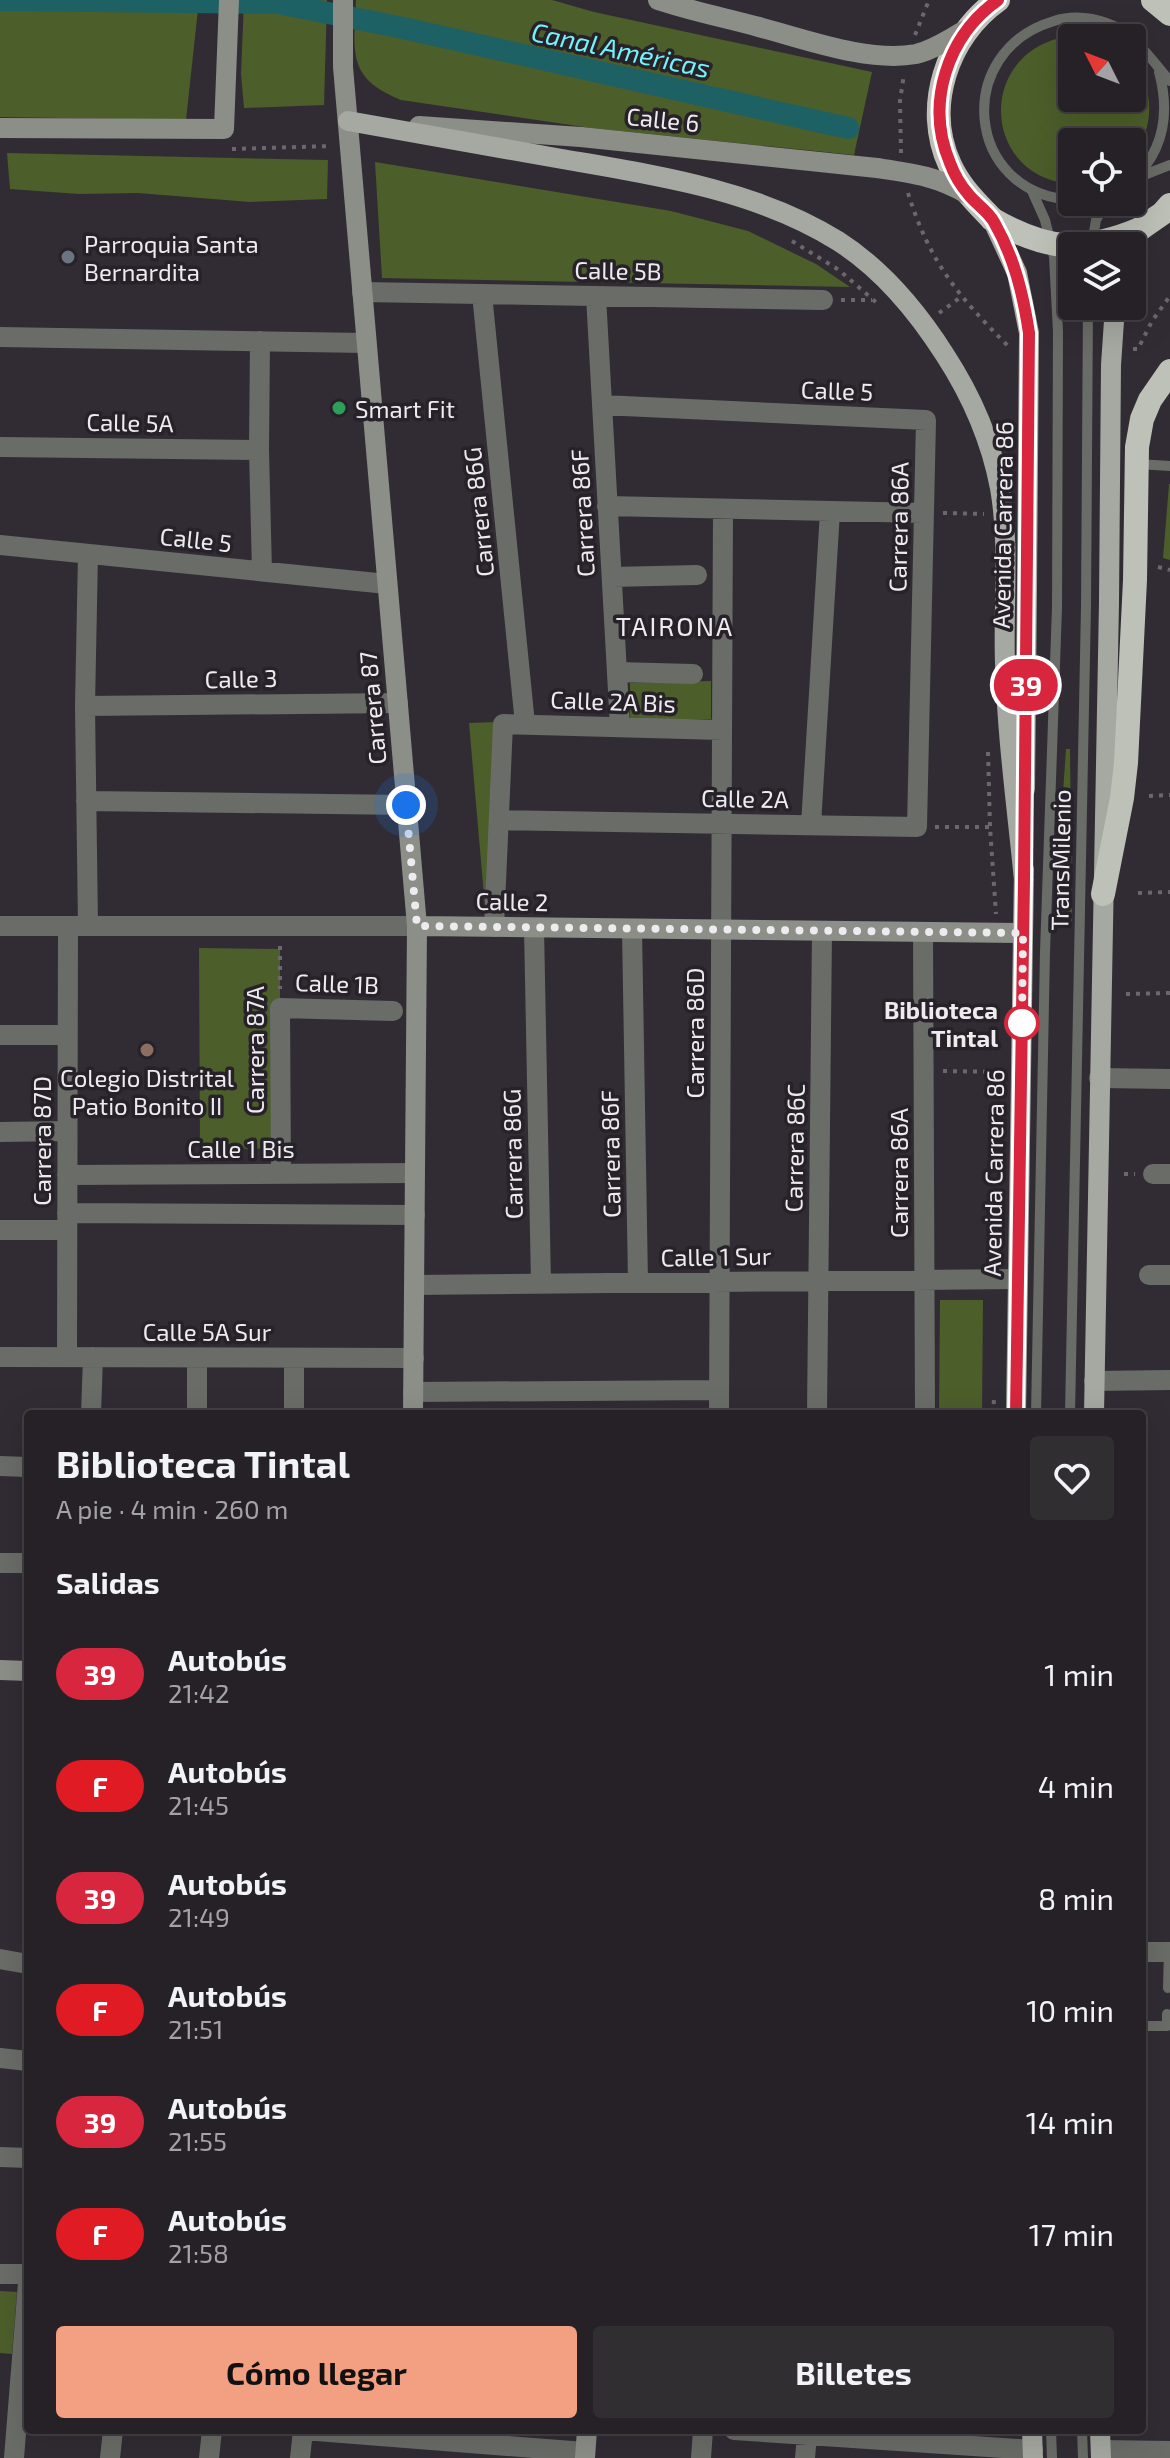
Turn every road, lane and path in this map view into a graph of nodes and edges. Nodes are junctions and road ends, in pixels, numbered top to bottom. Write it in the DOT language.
graph roads {
  1 [pos="229,0"];
  2 [pos="343,0"];
  3 [pos="658,0"];
  4 [pos="998,0"];
  5 [pos="1153,0"];
  6 [pos="1162,0"];
  7 [pos="1170,13"];
  8 [pos="966,30"];
  9 [pos="1152,60"];
  10 [pos="1170,81"];
  11 [pos="348,121"];
  12 [pos="0,128"];
  13 [pos="350,147"];
  14 [pos="232,149"];
  15 [pos="1170,165"];
  16 [pos="1146,167"];
  17 [pos="1146,175"];
  18 [pos="1032,191"];
  19 [pos="967,194"];
  20 [pos="1058,199"];
  21 [pos="1168,209"];
  22 [pos="992,219"];
  23 [pos="1143,232"];
  24 [pos="786,238"];
  25 [pos="1058,245"];
  26 [pos="362,292"];
  27 [pos="482,294"];
  28 [pos="596,296"];
  29 [pos="1170,296"];
  30 [pos="823,300"];
  31 [pos="874,300"];
  32 [pos="881,307"];
  33 [pos="1088,320"];
  34 [pos="1114,320"];
  35 [pos="0,337"];
  36 [pos="260,341"];
  37 [pos="366,343"];
  38 [pos="1138,349"];
  39 [pos="1170,371"];
  40 [pos="602,405"];
  41 [pos="926,420"];
  42 [pos="0,447"];
  43 [pos="259,450"];
  44 [pos="1136,464"];
  45 [pos="1170,466"];
  46 [pos="982,503"];
  47 [pos="607,506"];
  48 [pos="723,509"];
  49 [pos="830,511"];
  50 [pos="924,513"];
  51 [pos="984,514"];
  52 [pos="985,525"];
  53 [pos="0,545"];
  54 [pos="88,554"];
  55 [pos="1158,567"];
  56 [pos="1170,570"];
  57 [pos="262,572"];
  58 [pos="697,575"];
  59 [pos="612,577"];
  60 [pos="387,584"];
  61 [pos="617,672"];
  62 [pos="693,674"];
  63 [pos="398,703"];
  64 [pos="85,706"];
  65 [pos="525,724"];
  66 [pos="620,727"];
  67 [pos="722,730"];
  68 [pos="988,740"];
  69 [pos="1170,795"];
  70 [pos="1149,796"];
  71 [pos="86,801"];
  72 [pos="406,805"];
  73 [pos="499,820"];
  74 [pos="721,823"];
  75 [pos="811,825"];
  76 [pos="917,827"];
  77 [pos="990,827"];
  78 [pos="1024,880"];
  79 [pos="1170,892"];
  80 [pos="1138,893"];
  81 [pos="1103,894"];
  82 [pos="995,904"];
  83 [pos="0,926"];
  84 [pos="78,926"];
  85 [pos="280,926"];
  86 [pos="417,926"];
  87 [pos="494,927"];
  88 [pos="534,928"];
  89 [pos="632,929"];
  90 [pos="721,930"];
  91 [pos="822,931"];
  92 [pos="923,932"];
  93 [pos="1023,933"];
  94 [pos="1170,993"];
  95 [pos="1126,994"];
  96 [pos="280,1008"];
  97 [pos="393,1011"];
  98 [pos="0,1035"];
  99 [pos="67,1035"];
  100 [pos="923,1071"];
  101 [pos="1000,1072"];
  102 [pos="1099,1078"];
  103 [pos="1170,1079"];
  104 [pos="67,1131"];
  105 [pos="0,1132"];
  106 [pos="415,1173"];
  107 [pos="281,1174"];
  108 [pos="67,1175"];
  109 [pos="415,1215"];
  110 [pos="67,1222"];
  111 [pos="0,1230"];
  112 [pos="1018,1279"];
  113 [pos="925,1280"];
  114 [pos="819,1281"];
  115 [pos="638,1282"];
  116 [pos="719,1282"];
  117 [pos="541,1284"];
  118 [pos="414,1285"];
  119 [pos="0,1357"];
  120 [pos="67,1357"];
  121 [pos="93,1357"];
  122 [pos="197,1358"];
  123 [pos="294,1358"];
  124 [pos="414,1358"];
  125 [pos="1170,1380"];
  126 [pos="1094,1381"];
  127 [pos="719,1390"];
  128 [pos="413,1392"];
  129 [pos="91,1410"];
  130 [pos="197,1410"];
  131 [pos="294,1410"];
  132 [pos="413,1410"];
  133 [pos="719,1410"];
  134 [pos="817,1410"];
  135 [pos="925,1410"];
  136 [pos="1016,1410"];
  137 [pos="1036,1410"];
  138 [pos="1070,1410"];
  139 [pos="1094,1410"];
  140 [pos="0,1466"];
  141 [pos="24,1467"];
  142 [pos="0,1563"];
  143 [pos="24,1563"];
  144 [pos="0,1670"];
  145 [pos="24,1671"];
  146 [pos="1146,1952"];
  147 [pos="1169,1952"];
  148 [pos="0,1959"];
  149 [pos="24,1963"];
  150 [pos="1168,1988"];
  151 [pos="1167,2014"];
  152 [pos="1146,2026"];
  153 [pos="0,2058"];
  154 [pos="24,2061"];
  155 [pos="0,2157"];
  156 [pos="24,2158"];
  157 [pos="0,2274"];
  158 [pos="24,2274"];
  159 [pos="24,2333"];
  160 [pos="113,2434"];
  161 [pos="212,2434"];
  162 [pos="303,2434"];
  163 [pos="348,2434"];
  164 [pos="587,2434"];
  165 [pos="703,2434"];
  166 [pos="792,2434"];
  167 [pos="807,2435"];
  168 [pos="882,2435"];
  169 [pos="1038,2449"];
  170 [pos="1096,2449"];
  171 [pos="1170,2451"];
  172 [pos="585,2455"];
  173 [pos="14,2458"];
  174 [pos="110,2458"];
  175 [pos="209,2458"];
  176 [pos="300,2458"];
  177 [pos="701,2458"];
  178 [pos="805,2458"];
  1 -- 12 [label="street"];
  2 -- 11 [label="street, Carrera 87"];
  3 -- 8 [label="street, bridge"];
  4 -- 8 [label="highway"];
  5 -- 7 [label="highway"];
  6 -- 7 [label="main road"];
  8 -- 19 [label="highway, bridge"];
  9 -- 10 [label="lane, TransMilenio"];
  9 -- 16 [label="lane, TransMilenio"];
  9 -- 18 [label="lane, TransMilenio"];
  11 -- 13 [label="street, Carrera 87"];
  11 -- 19 [label="street, Calle 6, bridge"];
  11 -- 78 [label="main road"];
  13 -- 14 [label="path"];
  13 -- 26 [label="street, Carrera 87"];
  15 -- 17 [label="lane, TransMilenio"];
  18 -- 20 [label="lane, TransMilenio"];
  18 -- 137 [label="lane, TransMilenio"];
  19 -- 22 [label="highway"];
  21 -- 23 [label="highway"];
  22 -- 25 [label="highway, bridge"];
  22 -- 78 [label="main road, Avenida Carrera 86, bridge"];
  24 -- 31 [label="path"];
  26 -- 27 [label="street, Calle 5B"];
  26 -- 37 [label="street, Carrera 87"];
  27 -- 28 [label="street, Calle 5B"];
  27 -- 65 [label="street, Carrera 86G"];
  28 -- 30 [label="street, Calle 5B"];
  28 -- 40 [label="street, Carrera 86F"];
  29 -- 38 [label="path"];
  30 -- 31 [label="path"];
  31 -- 32 [label="path"];
  33 -- 138 [label="lane, TransMilenio"];
  34 -- 81 [label="main road, bridge"];
  35 -- 36 [label="street"];
  36 -- 37 [label="street"];
  36 -- 43 [label="street"];
  37 -- 60 [label="street, Carrera 87"];
  39 -- 44 [label="highway"];
  40 -- 41 [label="street, Calle 5"];
  40 -- 47 [label="street, Carrera 86F"];
  41 -- 50 [label="street, Carrera 86A"];
  42 -- 43 [label="street, Calle 5A"];
  43 -- 57 [label="street"];
  44 -- 45 [label="lane"];
  44 -- 81 [label="highway"];
  46 -- 51 [label="path"];
  47 -- 48 [label="street"];
  47 -- 59 [label="street, Carrera 86F"];
  48 -- 49 [label="street"];
  48 -- 67 [label="street, Carrera 86D"];
  49 -- 50 [label="street"];
  49 -- 75 [label="street"];
  50 -- 51 [label="path"];
  50 -- 76 [label="street, Carrera 86A"];
  51 -- 52 [label="path"];
  53 -- 54 [label="street, Calle 5"];
  54 -- 57 [label="street, Calle 5"];
  54 -- 64 [label="street, Carrera 87D"];
  55 -- 56 [label="path"];
  57 -- 60 [label="street, Calle 5"];
  58 -- 59 [label="street"];
  59 -- 61 [label="street, Carrera 86F"];
  60 -- 63 [label="street, Carrera 87"];
  61 -- 62 [label="street"];
  61 -- 66 [label="street, Carrera 86F"];
  63 -- 64 [label="street, Calle 3"];
  63 -- 72 [label="street, Carrera 87"];
  64 -- 71 [label="street, Carrera 87D"];
  65 -- 66 [label="street, Calle 2A Bis"];
  65 -- 73 [label="street, Calle 2A Bis"];
  66 -- 67 [label="street, Calle 2A Bis"];
  67 -- 74 [label="street, Carrera 86D"];
  68 -- 77 [label="path"];
  69 -- 70 [label="path"];
  71 -- 72 [label="street"];
  71 -- 84 [label="street, Carrera 87D"];
  72 -- 86 [label="street, Carrera 87"];
  73 -- 74 [label="street, Calle 2A"];
  73 -- 87 [label="street"];
  74 -- 75 [label="street, Calle 2A"];
  74 -- 90 [label="street, Carrera 86D"];
  75 -- 76 [label="street, Calle 2A"];
  76 -- 77 [label="path"];
  77 -- 82 [label="path"];
  78 -- 93 [label="main road, Avenida Carrera 86"];
  79 -- 80 [label="path"];
  81 -- 102 [label="main road"];
  83 -- 84 [label="street, Calle 2"];
  84 -- 85 [label="street, Calle 2"];
  84 -- 99 [label="street, Carrera 87D"];
  85 -- 86 [label="street, Calle 2"];
  85 -- 96 [label="path, Carrera 87A"];
  86 -- 87 [label="street, Calle 2"];
  86 -- 106 [label="street, Carrera 87"];
  87 -- 88 [label="street, Calle 2"];
  88 -- 89 [label="street, Calle 2"];
  88 -- 117 [label="street, Carrera 86G"];
  89 -- 90 [label="street, Calle 2"];
  89 -- 115 [label="street, Carrera 86F"];
  90 -- 91 [label="street, Calle 2"];
  90 -- 116 [label="street, Carrera 86D"];
  91 -- 92 [label="street, Calle 2"];
  91 -- 114 [label="street, Carrera 86C"];
  92 -- 93 [label="street, Calle 2"];
  92 -- 100 [label="street, Carrera 86A"];
  93 -- 112 [label="main road, Avenida Carrera 86"];
  94 -- 95 [label="path"];
  96 -- 97 [label="street, Calle 1B"];
  96 -- 107 [label="street, Carrera 87A"];
  98 -- 99 [label="street"];
  99 -- 104 [label="street, Carrera 87D"];
  100 -- 101 [label="path"];
  100 -- 113 [label="street, Carrera 86A"];
  102 -- 103 [label="street"];
  102 -- 126 [label="main road"];
  104 -- 105 [label="street"];
  104 -- 108 [label="street, Carrera 87D"];
  106 -- 107 [label="street, Calle 1 Bis"];
  106 -- 109 [label="street, Carrera 87"];
  107 -- 108 [label="street, Calle 1 Bis"];
  108 -- 110 [label="street, Carrera 87D"];
  109 -- 110 [label="street"];
  109 -- 118 [label="street, Carrera 87"];
  110 -- 111 [label="street"];
  110 -- 120 [label="street, Carrera 87D"];
  112 -- 113 [label="street, Calle 1 Sur"];
  112 -- 136 [label="main road, Avenida Carrera 86"];
  113 -- 114 [label="street, Calle 1 Sur"];
  113 -- 135 [label="street, Carrera 86A"];
  114 -- 116 [label="street, Calle 1 Sur"];
  114 -- 134 [label="street, Carrera 86C"];
  115 -- 116 [label="street, Calle 1 Sur"];
  115 -- 117 [label="street, Calle 1 Sur"];
  116 -- 127 [label="street, Carrera 86D"];
  117 -- 118 [label="street, Calle 1 Sur"];
  118 -- 124 [label="street, Carrera 87"];
  119 -- 120 [label="street, Calle 5A Sur"];
  120 -- 121 [label="street, Calle 5A Sur"];
  121 -- 122 [label="street, Calle 5A Sur"];
  121 -- 129 [label="street"];
  122 -- 123 [label="street, Calle 5A Sur"];
  122 -- 130 [label="street"];
  123 -- 124 [label="street, Calle 5A Sur"];
  123 -- 131 [label="street"];
  124 -- 128 [label="street, Carrera 87"];
  125 -- 126 [label="street"];
  126 -- 139 [label="main road"];
  127 -- 128 [label="street"];
  127 -- 133 [label="street, Carrera 86D"];
  128 -- 132 [label="street, Carrera 87"];
  140 -- 141 [label="street"];
  142 -- 143 [label="street"];
  144 -- 145 [label="street"];
  146 -- 147 [label="street"];
  147 -- 150 [label="lane"];
  148 -- 149 [label="street"];
  151 -- 152 [label="lane"];
  153 -- 154 [label="street"];
  155 -- 156 [label="street"];
  157 -- 158 [label="street"];
  159 -- 173 [label="street"];
  160 -- 174 [label="street"];
  161 -- 175 [label="street"];
  162 -- 176 [label="street"];
  163 -- 172 [label="street"];
  164 -- 172 [label="street"];
  165 -- 177 [label="street"];
  166 -- 167 [label="street"];
  167 -- 168 [label="street"];
  167 -- 178 [label="street"];
  168 -- 169 [label="street"];
  170 -- 171 [label="street"];
}
